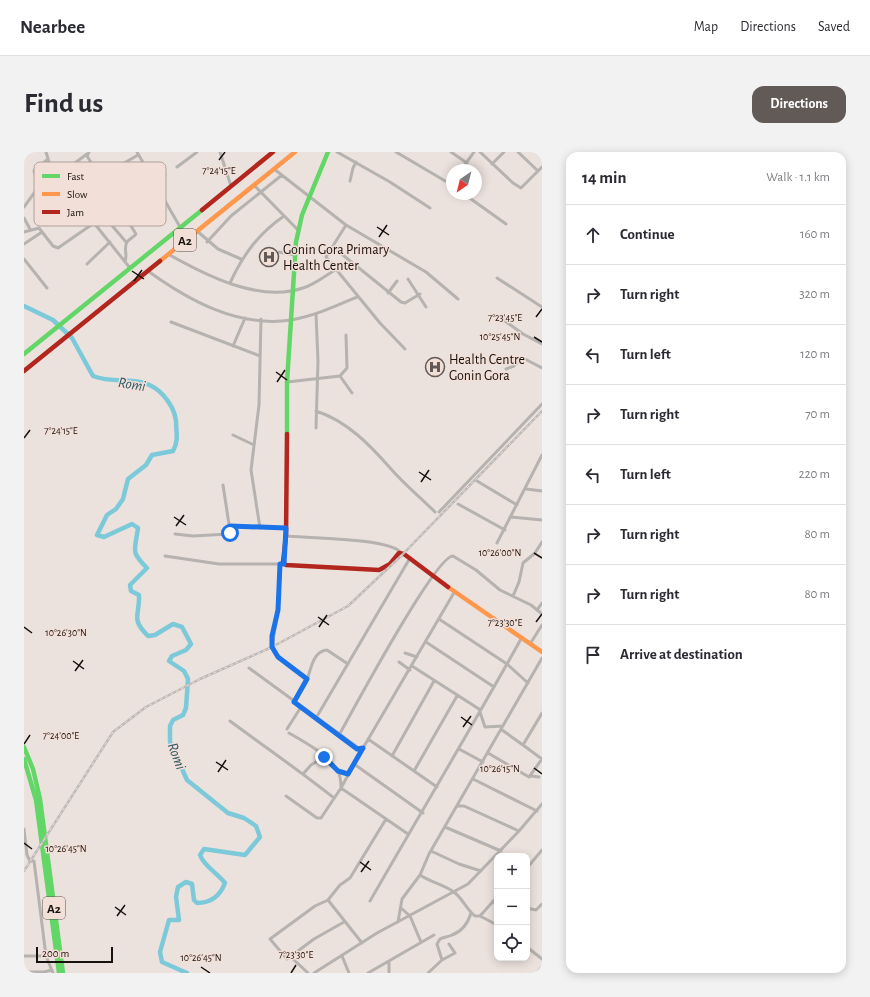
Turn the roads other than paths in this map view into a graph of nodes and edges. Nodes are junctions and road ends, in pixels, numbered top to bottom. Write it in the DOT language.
graph roads {
  1 [pos="46,152"];
  2 [pos="197,152"];
  3 [pos="220,152"];
  4 [pos="273,152"];
  5 [pos="295,152"];
  6 [pos="328,152"];
  7 [pos="337,152"];
  8 [pos="396,152"];
  9 [pos="451,152"];
  10 [pos="474,152"];
  11 [pos="480,152"];
  12 [pos="504,152"];
  13 [pos="518,152"];
  14 [pos="88,153"];
  15 [pos="138,153"];
  16 [pos="48,158"];
  17 [pos="44,162"];
  18 [pos="49,162"];
  19 [pos="76,162"];
  20 [pos="92,162"];
  21 [pos="124,162"];
  22 [pos="143,162"];
  23 [pos="356,162"];
  24 [pos="467,162"];
  25 [pos="492,164"];
  26 [pos="177,167"];
  27 [pos="542,167"];
  28 [pos="274,169"];
  29 [pos="538,171"];
  30 [pos="282,175"];
  31 [pos="350,181"];
  32 [pos="446,181"];
  33 [pos="254,185"];
  34 [pos="231,186"];
  35 [pos="260,192"];
  36 [pos="34,193"];
  37 [pos="309,196"];
  38 [pos="472,200"];
  39 [pos="166,201"];
  40 [pos="24,207"];
  41 [pos="430,208"];
  42 [pos="284,216"];
  43 [pos="24,218"];
  44 [pos="506,224"];
  45 [pos="346,225"];
  46 [pos="89,226"];
  47 [pos="96,226"];
  48 [pos="112,226"];
  49 [pos="131,226"];
  50 [pos="180,227"];
  51 [pos="30,229"];
  52 [pos="298,229"];
  53 [pos="197,230"];
  54 [pos="24,232"];
  55 [pos="42,232"];
  56 [pos="110,242"];
  57 [pos="126,242"];
  58 [pos="207,242"];
  59 [pos="24,244"];
  60 [pos="333,247"];
  61 [pos="279,252"];
  62 [pos="168,254"];
  63 [pos="295,255"];
  64 [pos="24,259"];
  65 [pos="241,259"];
  66 [pos="125,261"];
  67 [pos="87,264"];
  68 [pos="130,268"];
  69 [pos="148,270"];
  70 [pos="335,270"];
  71 [pos="496,278"];
  72 [pos="408,279"];
  73 [pos="397,281"];
  74 [pos="230,283"];
  75 [pos="47,288"];
  76 [pos="293,291"];
  77 [pos="388,293"];
  78 [pos="420,294"];
  79 [pos="357,297"];
  80 [pos="458,299"];
  81 [pos="426,306"];
  82 [pos="542,307"];
  83 [pos="316,314"];
  84 [pos="498,316"];
  85 [pos="245,318"];
  86 [pos="261,319"];
  87 [pos="290,320"];
  88 [pos="171,322"];
  89 [pos="346,335"];
  90 [pos="541,342"];
  91 [pos="234,346"];
  92 [pos="405,349"];
  93 [pos="24,354"];
  94 [pos="260,356"];
  95 [pos="542,368"];
  96 [pos="506,369"];
  97 [pos="24,370"];
  98 [pos="340,376"];
  99 [pos="316,380"];
  100 [pos="287,382"];
  101 [pos="352,393"];
  102 [pos="542,404"];
  103 [pos="316,411"];
  104 [pos="316,428"];
  105 [pos="233,435"];
  106 [pos="254,445"];
  107 [pos="542,455"];
  108 [pos="540,464"];
  109 [pos="477,481"];
  110 [pos="223,485"];
  111 [pos="526,489"];
  112 [pos="542,491"];
  113 [pos="458,504"];
  114 [pos="517,505"];
  115 [pos="511,517"];
  116 [pos="542,520"];
  117 [pos="230,526"];
  118 [pos="260,528"];
  119 [pos="286,528"];
  120 [pos="505,530"];
  121 [pos="175,534"];
  122 [pos="286,536"];
  123 [pos="542,542"];
  124 [pos="497,543"];
  125 [pos="401,553"];
  126 [pos="165,556"];
  127 [pos="410,558"];
  128 [pos="282,564"];
  129 [pos="433,575"];
  130 [pos="455,591"];
  131 [pos="513,596"];
  132 [pos="542,603"];
  133 [pos="537,610"];
  134 [pos="542,614"];
  135 [pos="439,619"];
  136 [pos="542,625"];
  137 [pos="521,639"];
  138 [pos="426,642"];
  139 [pos="530,645"];
  140 [pos="542,652"];
  141 [pos="405,653"];
  142 [pos="417,657"];
  143 [pos="542,658"];
  144 [pos="399,662"];
  145 [pos="348,664"];
  146 [pos="507,664"];
  147 [pos="249,668"];
  148 [pos="411,668"];
  149 [pos="309,671"];
  150 [pos="301,673"];
  151 [pos="307,679"];
  152 [pos="434,681"];
  153 [pos="528,683"];
  154 [pos="494,687"];
  155 [pos="457,696"];
  156 [pos="294,702"];
  157 [pos="301,707"];
  158 [pos="480,710"];
  159 [pos="542,713"];
  160 [pos="316,718"];
  161 [pos="230,721"];
  162 [pos="502,728"];
  163 [pos="287,729"];
  164 [pos="289,733"];
  165 [pos="339,735"];
  166 [pos="368,739"];
  167 [pos="523,745"];
  168 [pos="24,748"];
  169 [pos="363,748"];
  170 [pos="460,749"];
  171 [pos="488,753"];
  172 [pos="392,756"];
  173 [pos="324,757"];
  174 [pos="24,759"];
  175 [pos="483,762"];
  176 [pos="354,764"];
  177 [pos="338,771"];
  178 [pos="414,771"];
  179 [pos="303,774"];
  180 [pos="348,774"];
  181 [pos="531,776"];
  182 [pos="539,778"];
  183 [pos="473,779"];
  184 [pos="437,787"];
  185 [pos="341,788"];
  186 [pos="286,796"];
  187 [pos="334,798"];
  188 [pos="462,798"];
  189 [pos="542,804"];
  190 [pos="458,806"];
  191 [pos="464,806"];
  192 [pos="537,811"];
  193 [pos="423,813"];
  194 [pos="386,819"];
  195 [pos="446,826"];
  196 [pos="24,829"];
  197 [pos="520,831"];
  198 [pos="408,834"];
  199 [pos="43,842"];
  200 [pos="431,850"];
  201 [pos="542,850"];
  202 [pos="501,851"];
  203 [pos="530,864"];
  204 [pos="481,871"];
  205 [pos="420,875"];
  206 [pos="453,892"];
  207 [pos="328,900"];
  208 [pos="370,901"];
  209 [pos="493,901"];
  210 [pos="542,904"];
  211 [pos="401,908"];
  212 [pos="530,909"];
  213 [pos="471,913"];
  214 [pos="410,916"];
  215 [pos="475,916"];
  216 [pos="480,916"];
  217 [pos="469,917"];
  218 [pos="344,922"];
  219 [pos="398,922"];
  220 [pos="494,923"];
  221 [pos="434,935"];
  222 [pos="421,942"];
  223 [pos="362,944"];
  224 [pos="449,944"];
  225 [pos="530,949"];
  226 [pos="24,956"];
  227 [pos="46,956"];
  228 [pos="342,956"];
  229 [pos="287,959"];
  230 [pos="542,959"];
  231 [pos="442,960"];
  232 [pos="389,962"];
  233 [pos="542,968"];
  234 [pos="52,971"];
  235 [pos="24,972"];
  236 [pos="59,973"];
  237 [pos="63,973"];
  238 [pos="308,973"];
  239 [pos="314,973"];
  240 [pos="349,973"];
  241 [pos="368,973"];
  242 [pos="389,973"];
  243 [pos="428,973"];
  244 [pos="537,973"];
  1 -- 16 [label="street"];
  2 -- 26 [label="street"];
  3 -- 34 [label="street"];
  4 -- 34 [label="main road, A2"];
  5 -- 28 [label="main road, A2"];
  6 -- 37 [label="main road"];
  7 -- 23 [label="street"];
  8 -- 32 [label="street"];
  9 -- 24 [label="street"];
  10 -- 24 [label="street"];
  11 -- 25 [label="street"];
  12 -- 25 [label="street"];
  13 -- 29 [label="street"];
  14 -- 19 [label="street"];
  14 -- 20 [label="street"];
  15 -- 21 [label="street"];
  15 -- 22 [label="street"];
  16 -- 17 [label="street"];
  16 -- 18 [label="street"];
  23 -- 31 [label="street"];
  23 -- 41 [label="street"];
  25 -- 29 [label="street"];
  27 -- 29 [label="street"];
  28 -- 30 [label="street"];
  28 -- 33 [label="main road, A2"];
  30 -- 35 [label="street"];
  30 -- 37 [label="street"];
  33 -- 35 [label="street"];
  33 -- 53 [label="main road, A2"];
  34 -- 50 [label="main road, A2"];
  35 -- 42 [label="street"];
  35 -- 58 [label="street"];
  36 -- 40 [label="street"];
  37 -- 45 [label="street"];
  37 -- 52 [label="main road"];
  38 -- 44 [label="street"];
  39 -- 50 [label="street"];
  42 -- 52 [label="street"];
  42 -- 65 [label="street"];
  43 -- 51 [label="street"];
  45 -- 60 [label="street"];
  45 -- 80 [label="street"];
  46 -- 55 [label="street"];
  47 -- 56 [label="street"];
  48 -- 57 [label="street"];
  49 -- 57 [label="street"];
  50 -- 68 [label="main road, A2"];
  51 -- 54 [label="street"];
  51 -- 55 [label="street"];
  52 -- 63 [label="main road"];
  53 -- 58 [label="street"];
  53 -- 62 [label="main road, A2"];
  55 -- 59 [label="street"];
  56 -- 66 [label="street"];
  56 -- 67 [label="street"];
  57 -- 66 [label="street"];
  58 -- 65 [label="street"];
  60 -- 70 [label="street"];
  60 -- 77 [label="street"];
  61 -- 63 [label="street"];
  62 -- 69 [label="main road, A2"];
  62 -- 74 [label="street"];
  63 -- 76 [label="main road"];
  64 -- 75 [label="street"];
  65 -- 74 [label="street"];
  66 -- 68 [label="street"];
  68 -- 93 [label="main road, A2"];
  69 -- 85 [label="street"];
  69 -- 97 [label="main road, A2"];
  70 -- 76 [label="street"];
  70 -- 79 [label="street"];
  71 -- 82 [label="street"];
  72 -- 78 [label="street"];
  73 -- 77 [label="street"];
  74 -- 76 [label="street"];
  76 -- 87 [label="main road"];
  77 -- 78 [label="street"];
  78 -- 81 [label="street"];
  79 -- 83 [label="street"];
  79 -- 92 [label="street"];
  83 -- 87 [label="street"];
  83 -- 99 [label="street"];
  84 -- 90 [label="street"];
  85 -- 86 [label="street"];
  85 -- 91 [label="street"];
  86 -- 87 [label="street"];
  86 -- 94 [label="street"];
  87 -- 100 [label="main road"];
  88 -- 91 [label="street"];
  89 -- 98 [label="street"];
  91 -- 94 [label="street"];
  94 -- 106 [label="street"];
  95 -- 96 [label="street"];
  98 -- 99 [label="street"];
  98 -- 101 [label="street"];
  99 -- 100 [label="street"];
  99 -- 103 [label="street"];
  100 -- 119 [label="main road"];
  102 -- 103 [label="street"];
  103 -- 104 [label="street"];
  105 -- 106 [label="street"];
  106 -- 118 [label="street"];
  107 -- 108 [label="street"];
  108 -- 111 [label="street"];
  109 -- 114 [label="street"];
  110 -- 117 [label="street"];
  111 -- 112 [label="street"];
  111 -- 114 [label="street"];
  113 -- 120 [label="street"];
  114 -- 115 [label="street"];
  115 -- 116 [label="street"];
  115 -- 120 [label="street"];
  117 -- 118 [label="street"];
  117 -- 121 [label="street"];
  118 -- 119 [label="street"];
  119 -- 122 [label="main road"];
  120 -- 124 [label="street"];
  122 -- 125 [label="street"];
  122 -- 128 [label="main road"];
  123 -- 131 [label="street"];
  125 -- 127 [label="main road"];
  125 -- 128 [label="main road"];
  126 -- 128 [label="street"];
  127 -- 129 [label="main road"];
  127 -- 145 [label="street"];
  128 -- 150 [label="street"];
  129 -- 130 [label="main road"];
  129 -- 131 [label="street"];
  129 -- 165 [label="street"];
  130 -- 135 [label="street"];
  130 -- 137 [label="main road"];
  131 -- 133 [label="street"];
  132 -- 133 [label="street"];
  133 -- 134 [label="street"];
  135 -- 138 [label="street"];
  135 -- 146 [label="street"];
  136 -- 139 [label="street"];
  137 -- 139 [label="main road"];
  137 -- 146 [label="street"];
  138 -- 142 [label="street"];
  138 -- 154 [label="street"];
  139 -- 140 [label="main road"];
  141 -- 142 [label="street"];
  142 -- 148 [label="street"];
  143 -- 153 [label="street"];
  144 -- 148 [label="street"];
  145 -- 149 [label="street"];
  145 -- 160 [label="street"];
  146 -- 153 [label="street"];
  146 -- 154 [label="street"];
  147 -- 156 [label="street"];
  148 -- 152 [label="street"];
  148 -- 166 [label="street"];
  149 -- 150 [label="street"];
  149 -- 151 [label="street"];
  150 -- 151 [label="street"];
  151 -- 156 [label="street"];
  152 -- 155 [label="street"];
  152 -- 172 [label="street"];
  153 -- 162 [label="street"];
  154 -- 158 [label="street"];
  155 -- 158 [label="street"];
  155 -- 178 [label="street"];
  156 -- 157 [label="street"];
  157 -- 160 [label="street"];
  157 -- 163 [label="street"];
  158 -- 162 [label="street"];
  158 -- 170 [label="street"];
  159 -- 167 [label="street"];
  160 -- 165 [label="street"];
  161 -- 179 [label="street"];
  162 -- 167 [label="street"];
  162 -- 171 [label="street"];
  164 -- 173 [label="street"];
  165 -- 169 [label="street"];
  166 -- 169 [label="street"];
  166 -- 172 [label="street"];
  167 -- 181 [label="street"];
  168 -- 199 [label="main road, A2"];
  169 -- 176 [label="street"];
  170 -- 175 [label="street"];
  170 -- 184 [label="street"];
  171 -- 175 [label="street"];
  171 -- 181 [label="street"];
  172 -- 178 [label="street"];
  173 -- 177 [label="street"];
  173 -- 179 [label="street"];
  174 -- 199 [label="main road, A2"];
  175 -- 183 [label="street"];
  176 -- 180 [label="street"];
  176 -- 193 [label="street"];
  177 -- 180 [label="street"];
  177 -- 185 [label="street"];
  178 -- 184 [label="street"];
  179 -- 187 [label="street"];
  180 -- 185 [label="street"];
  181 -- 182 [label="street"];
  183 -- 188 [label="street"];
  183 -- 192 [label="street"];
  184 -- 193 [label="street"];
  185 -- 187 [label="street"];
  185 -- 194 [label="street"];
  186 -- 187 [label="street"];
  188 -- 190 [label="street"];
  188 -- 191 [label="street"];
  189 -- 192 [label="street"];
  190 -- 191 [label="street"];
  190 -- 195 [label="street"];
  191 -- 197 [label="street"];
  192 -- 197 [label="street"];
  193 -- 198 [label="street"];
  194 -- 198 [label="street"];
  194 -- 207 [label="street"];
  195 -- 200 [label="street"];
  195 -- 202 [label="street"];
  196 -- 227 [label="street"];
  197 -- 202 [label="street"];
  198 -- 208 [label="street"];
  199 -- 236 [label="main road, A2"];
  199 -- 237 [label="main road, A2"];
  200 -- 204 [label="street"];
  200 -- 205 [label="street"];
  201 -- 203 [label="street"];
  202 -- 204 [label="street"];
  204 -- 206 [label="street"];
  205 -- 206 [label="street"];
  205 -- 211 [label="street"];
  206 -- 213 [label="street"];
  206 -- 214 [label="street"];
  207 -- 218 [label="street"];
  207 -- 229 [label="street"];
  209 -- 216 [label="street"];
  210 -- 212 [label="street"];
  211 -- 214 [label="street"];
  211 -- 219 [label="street"];
  213 -- 215 [label="street"];
  213 -- 217 [label="street"];
  214 -- 219 [label="street"];
  214 -- 222 [label="street"];
  215 -- 216 [label="street"];
  215 -- 217 [label="street"];
  216 -- 220 [label="street"];
  217 -- 231 [label="street"];
  218 -- 223 [label="street"];
  218 -- 229 [label="street"];
  219 -- 223 [label="street"];
  221 -- 222 [label="street"];
  222 -- 232 [label="street"];
  223 -- 228 [label="street"];
  224 -- 231 [label="street"];
  225 -- 230 [label="street"];
  226 -- 227 [label="street"];
  227 -- 234 [label="street"];
  228 -- 239 [label="street"];
  228 -- 240 [label="street"];
  229 -- 238 [label="street"];
  231 -- 243 [label="street"];
  232 -- 241 [label="street"];
  232 -- 242 [label="street"];
  233 -- 244 [label="street"];
  234 -- 235 [label="street"];
}
